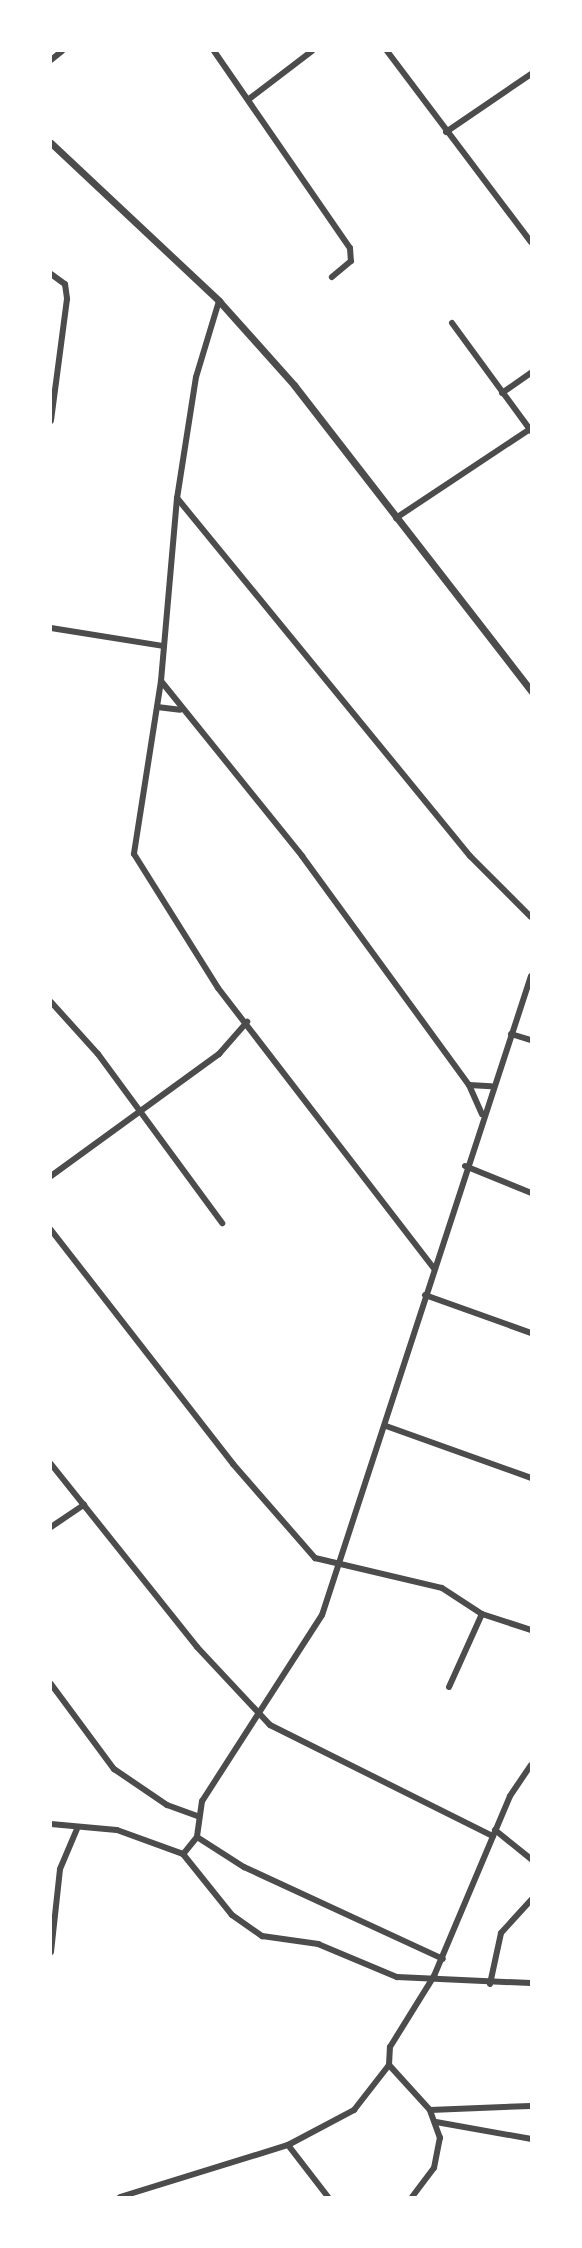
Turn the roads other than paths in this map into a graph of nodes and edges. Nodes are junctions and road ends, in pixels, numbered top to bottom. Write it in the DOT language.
graph roads {
  1 [pos="62,51"];
  2 [pos="214,51"];
  3 [pos="312,51"];
  4 [pos="387,51"];
  5 [pos="51,60"];
  6 [pos="531,74"];
  7 [pos="249,99"];
  8 [pos="446,132"];
  9 [pos="51,143"];
  10 [pos="531,242"];
  11 [pos="51,274"];
  12 [pos="332,277"];
  13 [pos="219,301"];
  14 [pos="452,323"];
  15 [pos="531,373"];
  16 [pos="502,393"];
  17 [pos="52,404"];
  18 [pos="51,421"];
  19 [pos="531,430"];
  20 [pos="177,498"];
  21 [pos="396,518"];
  22 [pos="51,628"];
  23 [pos="163,646"];
  24 [pos="161,681"];
  25 [pos="531,691"];
  26 [pos="157,707"];
  27 [pos="180,710"];
  28 [pos="531,917"];
  29 [pos="531,976"];
  30 [pos="51,1002"];
  31 [pos="247,1022"];
  32 [pos="510,1034"];
  33 [pos="531,1040"];
  34 [pos="469,1085"];
  35 [pos="491,1086"];
  36 [pos="139,1111"];
  37 [pos="482,1114"];
  38 [pos="466,1166"];
  39 [pos="51,1176"];
  40 [pos="531,1193"];
  41 [pos="222,1223"];
  42 [pos="51,1230"];
  43 [pos="434,1268"];
  44 [pos="425,1296"];
  45 [pos="531,1333"];
  46 [pos="386,1426"];
  47 [pos="51,1464"];
  48 [pos="531,1478"];
  49 [pos="84,1505"];
  50 [pos="51,1527"];
  51 [pos="336,1567"];
  52 [pos="482,1614"];
  53 [pos="531,1630"];
  54 [pos="51,1684"];
  55 [pos="449,1687"];
  56 [pos="260,1714"];
  57 [pos="531,1765"];
  58 [pos="198,1816"];
  59 [pos="51,1824"];
  60 [pos="77,1829"];
  61 [pos="494,1833"];
  62 [pos="197,1837"];
  63 [pos="183,1854"];
  64 [pos="531,1859"];
  65 [pos="531,1900"];
  66 [pos="51,1952"];
  67 [pos="443,1959"];
  68 [pos="434,1976"];
  69 [pos="531,1983"];
  70 [pos="490,1984"];
  71 [pos="389,2065"];
  72 [pos="531,2106"];
  73 [pos="430,2110"];
  74 [pos="436,2122"];
  75 [pos="531,2139"];
  76 [pos="288,2145"];
  77 [pos="122,2197"];
  78 [pos="328,2197"];
  79 [pos="412,2197"];
  1 -- 5 [label="street"];
  2 -- 7 [label="street"];
  3 -- 7 [label="street"];
  4 -- 8 [label="street"];
  6 -- 8 [label="street"];
  7 -- 12 [label="street"];
  8 -- 10 [label="street"];
  9 -- 13 [label="street"];
  11 -- 17 [label="street"];
  13 -- 20 [label="street"];
  13 -- 21 [label="street"];
  14 -- 16 [label="street"];
  15 -- 16 [label="street"];
  16 -- 19 [label="street"];
  17 -- 18 [label="street"];
  19 -- 21 [label="street"];
  20 -- 23 [label="street"];
  20 -- 28 [label="street"];
  21 -- 25 [label="street"];
  22 -- 23 [label="street"];
  23 -- 24 [label="street"];
  24 -- 26 [label="street"];
  24 -- 27 [label="street"];
  26 -- 27 [label="street"];
  26 -- 31 [label="street"];
  27 -- 34 [label="street"];
  29 -- 32 [label="street"];
  30 -- 36 [label="street"];
  31 -- 36 [label="street"];
  31 -- 43 [label="street"];
  32 -- 33 [label="street"];
  32 -- 35 [label="street"];
  34 -- 35 [label="street"];
  34 -- 37 [label="street"];
  35 -- 37 [label="street"];
  36 -- 39 [label="street"];
  36 -- 41 [label="street"];
  37 -- 38 [label="street"];
  38 -- 40 [label="street"];
  38 -- 43 [label="street"];
  42 -- 51 [label="street"];
  43 -- 44 [label="street"];
  44 -- 45 [label="street"];
  44 -- 46 [label="street"];
  46 -- 48 [label="street"];
  46 -- 51 [label="street"];
  47 -- 49 [label="street"];
  49 -- 50 [label="street"];
  49 -- 56 [label="street"];
  51 -- 52 [label="street"];
  51 -- 56 [label="street"];
  52 -- 53 [label="street"];
  52 -- 55 [label="street"];
  54 -- 58 [label="street"];
  56 -- 58 [label="street"];
  56 -- 61 [label="street"];
  57 -- 61 [label="street"];
  58 -- 62 [label="street"];
  59 -- 60 [label="street"];
  60 -- 63 [label="street"];
  60 -- 66 [label="street"];
  61 -- 64 [label="street"];
  61 -- 67 [label="street"];
  62 -- 63 [label="street"];
  62 -- 67 [label="street"];
  63 -- 68 [label="street"];
  65 -- 70 [label="street"];
  67 -- 68 [label="street"];
  68 -- 70 [label="street"];
  68 -- 71 [label="street"];
  69 -- 70 [label="street"];
  71 -- 73 [label="street"];
  71 -- 76 [label="street"];
  72 -- 73 [label="street"];
  73 -- 74 [label="street"];
  74 -- 75 [label="street"];
  74 -- 79 [label="street"];
  76 -- 77 [label="street"];
  76 -- 78 [label="street"];
}
